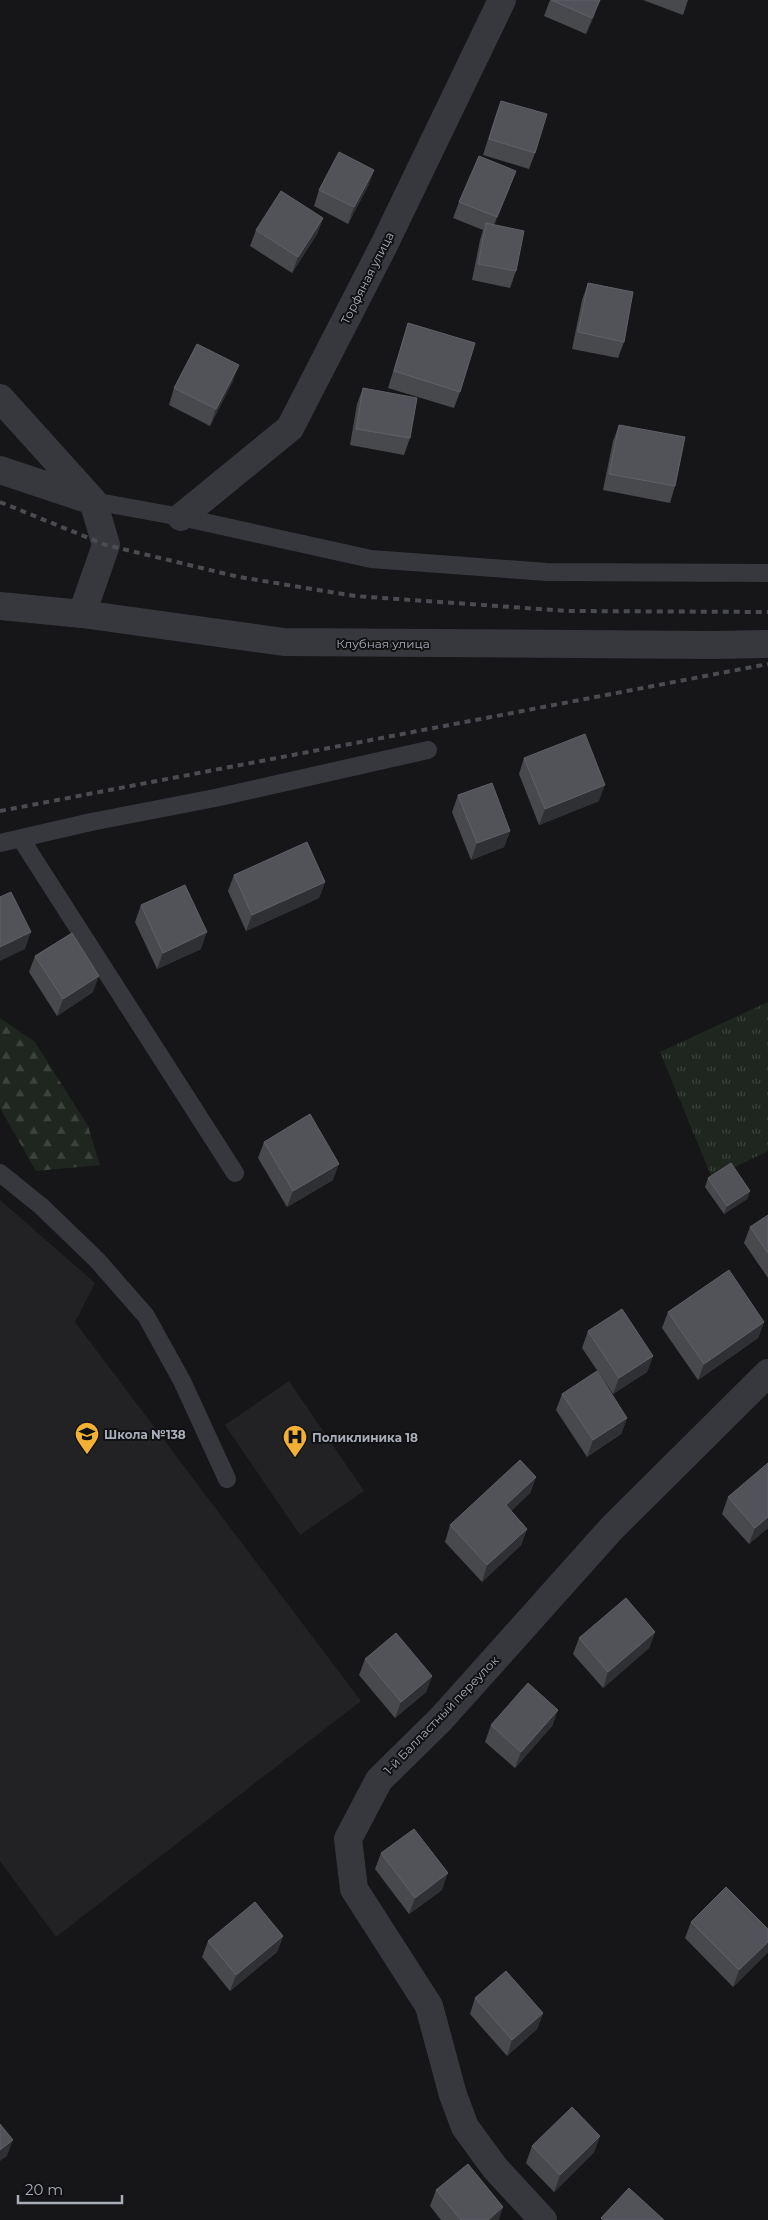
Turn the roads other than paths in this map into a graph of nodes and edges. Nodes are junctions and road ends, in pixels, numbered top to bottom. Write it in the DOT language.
graph roads {
  1 [pos="502,0"];
  2 [pos="0,398"];
  3 [pos="0,470"];
  4 [pos="93,501"];
  5 [pos="182,517"];
  6 [pos="768,573"];
  7 [pos="0,606"];
  8 [pos="82,614"];
  9 [pos="768,644"];
  10 [pos="428,750"];
  11 [pos="21,839"];
  12 [pos="0,843"];
  13 [pos="0,1173"];
  14 [pos="235,1173"];
  15 [pos="768,1373"];
  16 [pos="227,1479"];
  17 [pos="543,2220"];
  1 -- 5 [label="street, Торфяная улица"];
  2 -- 4 [label="street"];
  3 -- 4 [label="street"];
  4 -- 5 [label="lane"];
  4 -- 8 [label="street"];
  5 -- 6 [label="lane"];
  7 -- 8 [label="street, Клубная улица"];
  8 -- 9 [label="street, Клубная улица"];
  10 -- 11 [label="lane"];
  11 -- 12 [label="lane"];
  11 -- 14 [label="lane"];
  13 -- 16 [label="lane"];
  15 -- 17 [label="street, 1-й Балластный переулок"];
}
